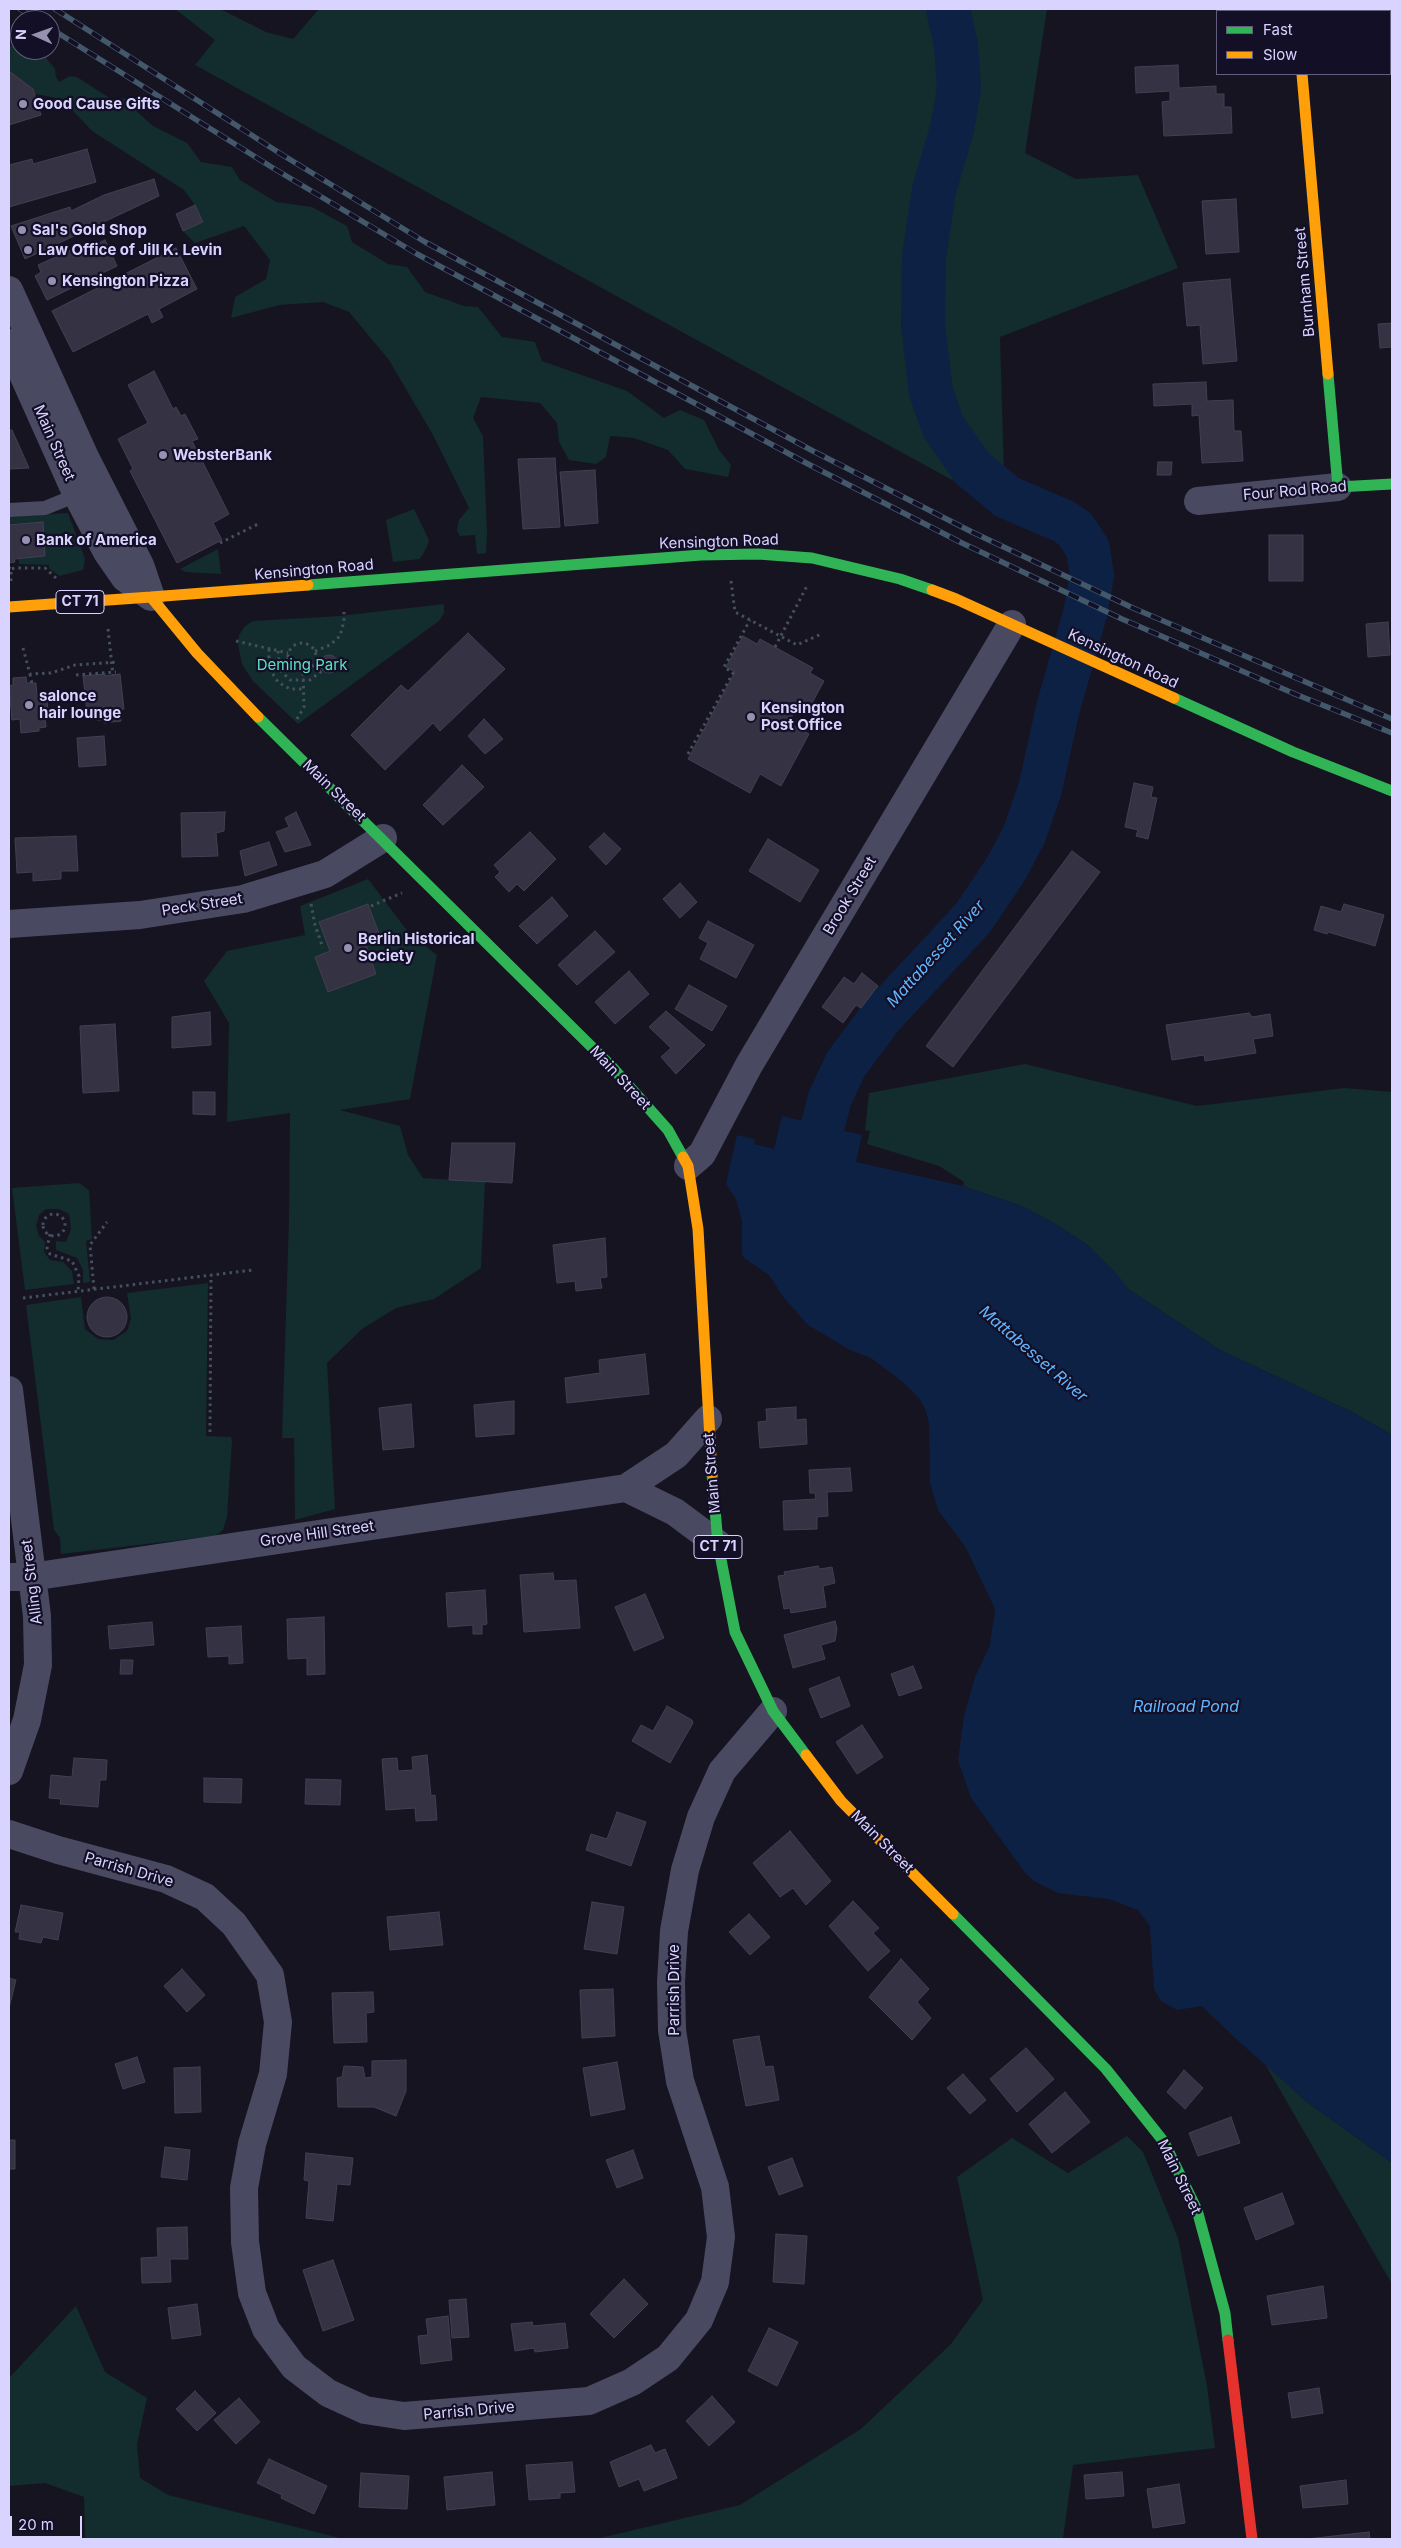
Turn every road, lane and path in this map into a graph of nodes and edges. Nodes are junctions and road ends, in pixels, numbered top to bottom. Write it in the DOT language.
graph roads {
  1 [pos="1302,75"];
  2 [pos="9,290"];
  3 [pos="14,331"];
  4 [pos="1392,484"];
  5 [pos="1338,487"];
  6 [pos="87,489"];
  7 [pos="1198,501"];
  8 [pos="9,510"];
  9 [pos="260,523"];
  10 [pos="220,543"];
  11 [pos="11,563"];
  12 [pos="10,569"];
  13 [pos="56,578"];
  14 [pos="732,580"];
  15 [pos="11,581"];
  16 [pos="808,584"];
  17 [pos="150,597"];
  18 [pos="9,607"];
  19 [pos="344,612"];
  20 [pos="750,620"];
  21 [pos="1012,624"];
  22 [pos="108,629"];
  23 [pos="820,634"];
  24 [pos="781,636"];
  25 [pos="236,641"];
  26 [pos="775,647"];
  27 [pos="23,648"];
  28 [pos="269,649"];
  29 [pos="278,651"];
  30 [pos="315,651"];
  31 [pos="288,653"];
  32 [pos="111,662"];
  33 [pos="118,662"];
  34 [pos="323,670"];
  35 [pos="303,671"];
  36 [pos="30,674"];
  37 [pos="76,675"];
  38 [pos="304,682"];
  39 [pos="32,684"];
  40 [pos="304,689"];
  41 [pos="293,723"];
  42 [pos="688,754"];
  43 [pos="1392,791"];
  44 [pos="383,838"];
  45 [pos="405,892"];
  46 [pos="310,896"];
  47 [pos="371,906"];
  48 [pos="9,924"];
  49 [pos="323,948"];
  50 [pos="688,1166"];
  51 [pos="107,1222"];
  52 [pos="50,1234"];
  53 [pos="252,1270"];
  54 [pos="212,1275"];
  55 [pos="94,1289"];
  56 [pos="78,1291"];
  57 [pos="23,1298"];
  58 [pos="9,1390"];
  59 [pos="708,1419"];
  60 [pos="210,1432"];
  61 [pos="626,1488"];
  62 [pos="718,1544"];
  63 [pos="20,1577"];
  64 [pos="772,1711"];
  65 [pos="9,1771"];
  66 [pos="9,1834"];
  67 [pos="1252,2539"];
  1 -- 5 [label="main road, Burnham Street"];
  2 -- 3 [label="street, Main Street"];
  3 -- 6 [label="street, Main Street"];
  4 -- 5 [label="main road, Four Rod Road"];
  5 -- 7 [label="street, Four Rod Road"];
  6 -- 8 [label="lane"];
  6 -- 17 [label="street, Main Street"];
  9 -- 10 [label="path"];
  11 -- 12 [label="path"];
  12 -- 13 [label="path"];
  12 -- 15 [label="path"];
  14 -- 20 [label="path"];
  16 -- 24 [label="path"];
  17 -- 18 [label="main road, CT 71"];
  17 -- 21 [label="main road, Kensington Road"];
  17 -- 44 [label="main road, Main Street / CT 71"];
  19 -- 30 [label="path"];
  20 -- 24 [label="path"];
  20 -- 42 [label="path"];
  21 -- 43 [label="main road, Kensington Road"];
  21 -- 50 [label="street, Brook Street"];
  22 -- 32 [label="path"];
  23 -- 24 [label="path"];
  24 -- 26 [label="path"];
  25 -- 28 [label="path"];
  27 -- 36 [label="path"];
  28 -- 29 [label="path"];
  28 -- 40 [label="path"];
  29 -- 31 [label="path"];
  29 -- 38 [label="path"];
  30 -- 31 [label="path"];
  30 -- 35 [label="path"];
  31 -- 35 [label="path"];
  32 -- 33 [label="path"];
  32 -- 36 [label="path"];
  32 -- 37 [label="path"];
  34 -- 38 [label="path"];
  35 -- 38 [label="path"];
  36 -- 39 [label="path"];
  38 -- 40 [label="path"];
  40 -- 41 [label="path"];
  44 -- 48 [label="street, Peck Street"];
  44 -- 50 [label="main road, Main Street / CT 71"];
  45 -- 47 [label="path"];
  46 -- 49 [label="path"];
  50 -- 59 [label="main road, Main Street / CT 71"];
  51 -- 55 [label="path"];
  52 -- 52 [label="path"];
  52 -- 56 [label="path"];
  53 -- 54 [label="path"];
  54 -- 55 [label="path"];
  54 -- 60 [label="path"];
  55 -- 56 [label="path"];
  56 -- 57 [label="path"];
  58 -- 63 [label="street, Alling Street"];
  59 -- 61 [label="street, Grove Hill Street"];
  59 -- 62 [label="main road, Main Street / CT 71"];
  61 -- 62 [label="street"];
  61 -- 63 [label="street, Grove Hill Street"];
  62 -- 64 [label="main road, Main Street / CT 71"];
  63 -- 65 [label="street, Alling Street"];
  64 -- 66 [label="street, Parrish Drive"];
  64 -- 67 [label="main road, Main Street / CT 71"];
}
